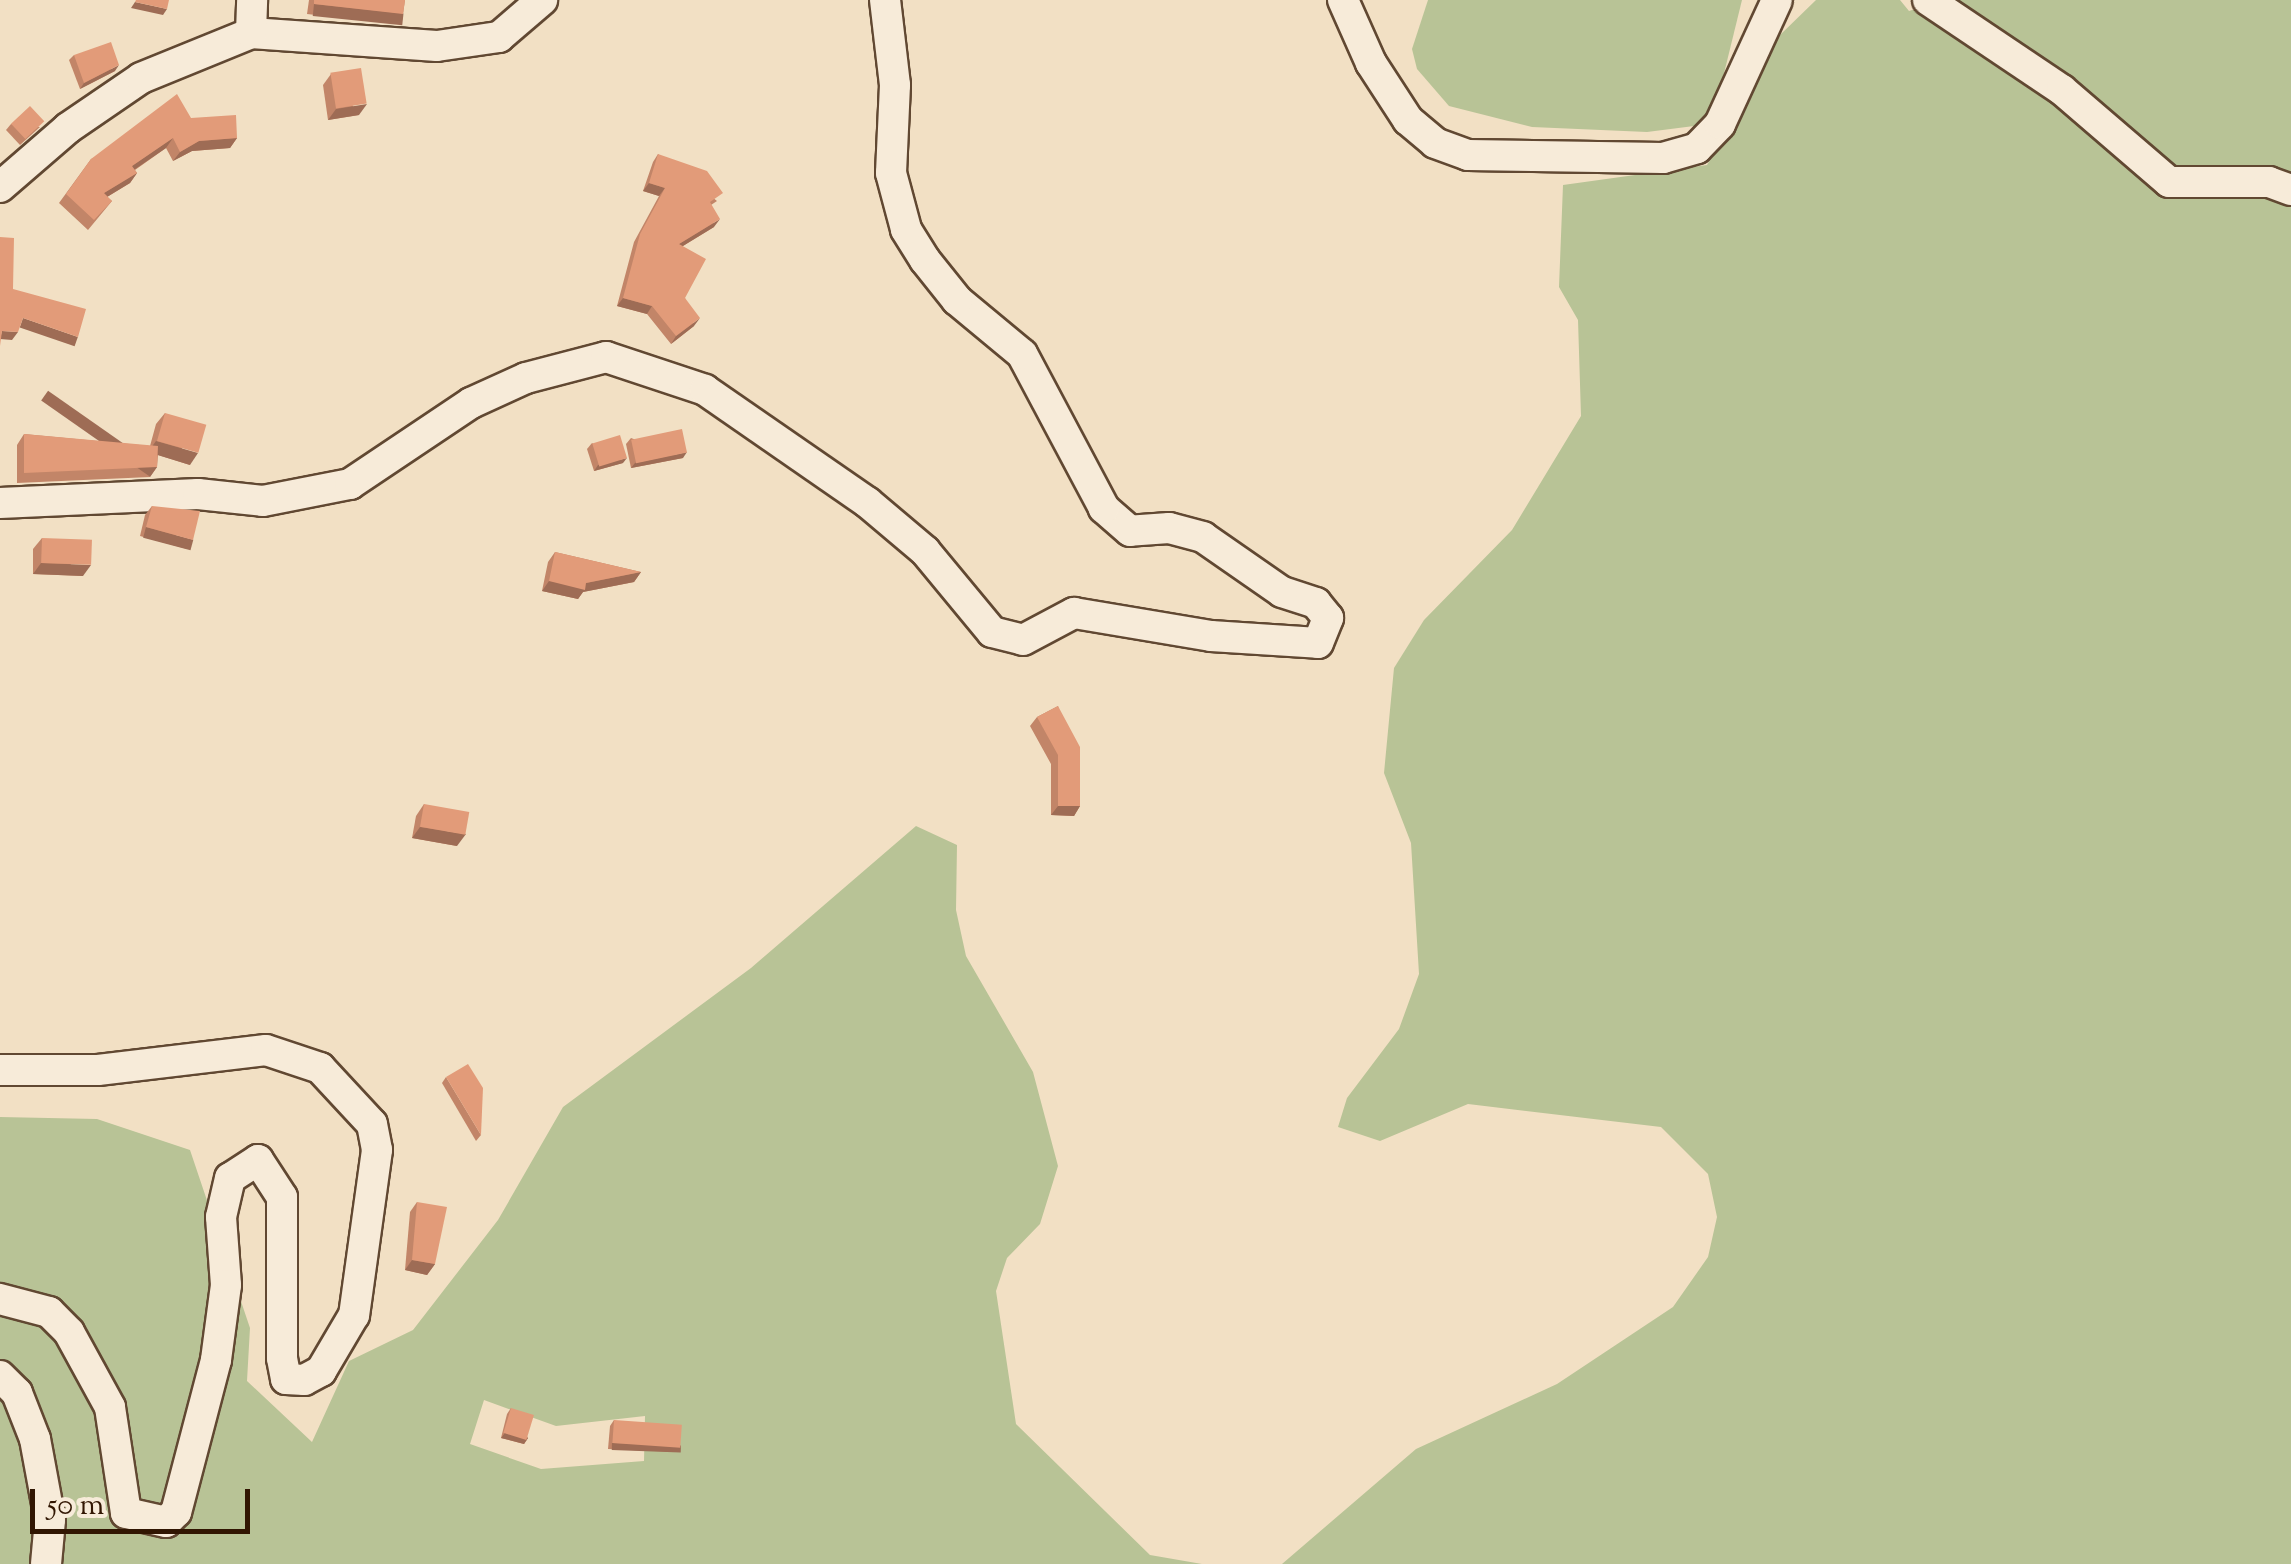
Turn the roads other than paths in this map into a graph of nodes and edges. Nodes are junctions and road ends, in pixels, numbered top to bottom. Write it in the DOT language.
graph roads {
  1 [pos="252,0"];
  2 [pos="542,0"];
  3 [pos="885,0"];
  4 [pos="1342,0"];
  5 [pos="1777,0"];
  6 [pos="1928,0"];
  7 [pos="251,34"];
  8 [pos="0,187"];
  9 [pos="2291,190"];
  10 [pos="0,503"];
  11 [pos="0,1070"];
  12 [pos="0,1298"];
  13 [pos="0,1376"];
  14 [pos="46,1564"];
  1 -- 7 [label="street"];
  2 -- 7 [label="street"];
  3 -- 10 [label="street"];
  4 -- 5 [label="street"];
  6 -- 9 [label="street"];
  7 -- 8 [label="street"];
  11 -- 12 [label="street"];
  13 -- 14 [label="street"];
}
